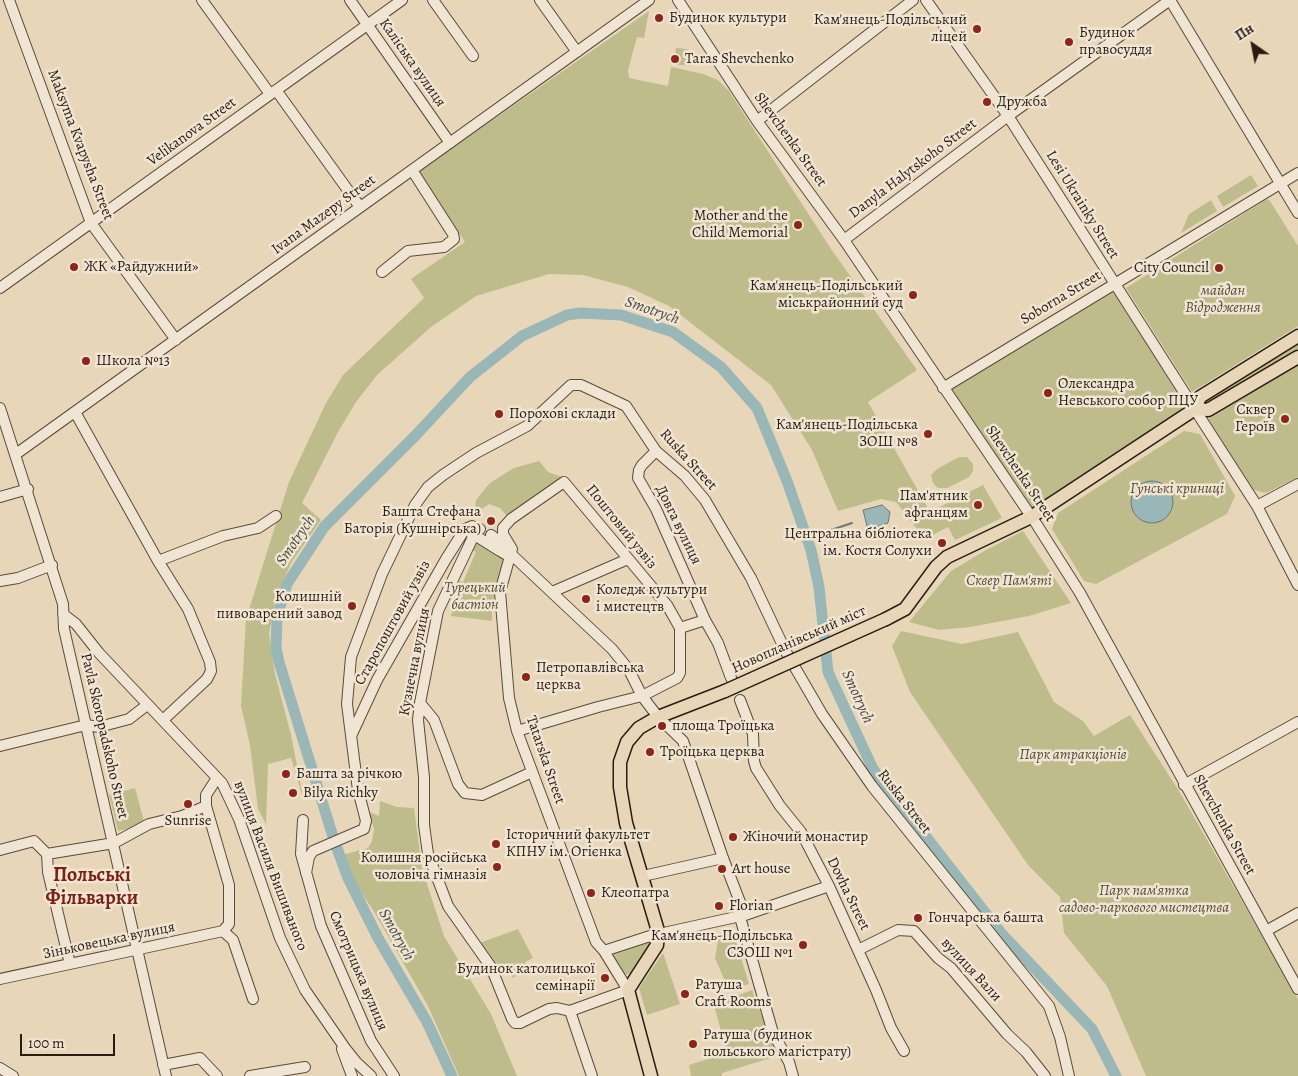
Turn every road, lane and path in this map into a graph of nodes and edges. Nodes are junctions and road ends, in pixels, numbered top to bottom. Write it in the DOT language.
graph roads {
  1 [pos="9,0"];
  2 [pos="202,0"];
  3 [pos="350,0"];
  4 [pos="402,0"];
  5 [pos="432,0"];
  6 [pos="540,0"];
  7 [pos="649,0"];
  8 [pos="678,0"];
  9 [pos="913,0"];
  10 [pos="926,0"];
  11 [pos="1170,0"];
  12 [pos="367,25"];
  13 [pos="577,52"];
  14 [pos="473,56"];
  15 [pos="273,92"];
  16 [pos="1008,116"];
  17 [pos="757,121"];
  18 [pos="450,142"];
  19 [pos="412,170"];
  20 [pos="1298,173"];
  21 [pos="1280,183"];
  22 [pos="360,207"];
  23 [pos="1298,213"];
  24 [pos="91,223"];
  25 [pos="844,240"];
  26 [pos="382,272"];
  27 [pos="1114,284"];
  28 [pos="0,288"];
  29 [pos="1298,336"];
  30 [pos="176,340"];
  31 [pos="1298,357"];
  32 [pos="943,388"];
  33 [pos="0,408"];
  34 [pos="1195,409"];
  35 [pos="75,412"];
  36 [pos="656,451"];
  37 [pos="16,454"];
  38 [pos="1298,484"];
  39 [pos="28,490"];
  40 [pos="0,497"];
  41 [pos="1256,506"];
  42 [pos="276,516"];
  43 [pos="1031,517"];
  44 [pos="473,531"];
  45 [pos="491,535"];
  46 [pos="511,554"];
  47 [pos="628,559"];
  48 [pos="158,561"];
  49 [pos="52,565"];
  50 [pos="0,582"];
  51 [pos="1298,585"];
  52 [pos="552,592"];
  53 [pos="63,614"];
  54 [pos="705,620"];
  55 [pos="680,628"];
  56 [pos="731,678"];
  57 [pos="642,696"];
  58 [pos="740,700"];
  59 [pos="420,703"];
  60 [pos="147,705"];
  61 [pos="658,717"];
  62 [pos="163,720"];
  63 [pos="1298,722"];
  64 [pos="86,725"];
  65 [pos="517,731"];
  66 [pos="352,734"];
  67 [pos="0,746"];
  68 [pos="532,772"];
  69 [pos="217,778"];
  70 [pos="1184,785"];
  71 [pos="206,806"];
  72 [pos="303,820"];
  73 [pos="114,843"];
  74 [pos="0,850"];
  75 [pos="48,854"];
  76 [pos="723,858"];
  77 [pos="306,872"];
  78 [pos="642,876"];
  79 [pos="829,886"];
  80 [pos="1298,913"];
  81 [pos="743,916"];
  82 [pos="223,931"];
  83 [pos="1266,931"];
  84 [pos="658,936"];
  85 [pos="138,950"];
  86 [pos="858,950"];
  87 [pos="604,951"];
  88 [pos="70,964"];
  89 [pos="0,979"];
  90 [pos="1298,989"];
  91 [pos="628,990"];
  92 [pos="253,999"];
  93 [pos="570,1011"];
  94 [pos="336,1037"];
  95 [pos="904,1051"];
  96 [pos="163,1065"];
  97 [pos="305,1067"];
  98 [pos="0,1068"];
  99 [pos="12,1076"];
  100 [pos="166,1076"];
  101 [pos="217,1076"];
  102 [pos="250,1076"];
  103 [pos="352,1076"];
  104 [pos="372,1076"];
  105 [pos="394,1076"];
  106 [pos="592,1076"];
  107 [pos="651,1076"];
  108 [pos="793,1076"];
  109 [pos="1045,1076"];
  110 [pos="1069,1076"];
  1 -- 24 [label="street, Maksyma Kvapysha Street"];
  2 -- 15 [label="street"];
  3 -- 12 [label="street, Каліська вулиця"];
  4 -- 12 [label="street, Velikanova Street"];
  5 -- 14 [label="street"];
  6 -- 13 [label="street"];
  7 -- 13 [label="street, Ivana Mazepy Street"];
  8 -- 17 [label="street, Shevchenka Street"];
  9 -- 17 [label="street"];
  10 -- 16 [label="street, Lesi Ukrainky Street"];
  11 -- 16 [label="street, Danyla Halytskoho Street"];
  11 -- 21 [label="street"];
  12 -- 15 [label="street, Velikanova Street"];
  12 -- 18 [label="street, Каліська вулиця"];
  13 -- 18 [label="street, Ivana Mazepy Street"];
  15 -- 22 [label="street"];
  15 -- 24 [label="street, Velikanova Street"];
  16 -- 25 [label="street, Danyla Halytskoho Street"];
  16 -- 27 [label="street, Lesi Ukrainky Street"];
  17 -- 25 [label="street, Shevchenka Street"];
  18 -- 19 [label="street, Ivana Mazepy Street"];
  19 -- 22 [label="street, Ivana Mazepy Street"];
  19 -- 26 [label="street"];
  20 -- 21 [label="street, Soborna Street"];
  21 -- 23 [label="street"];
  21 -- 27 [label="street, Soborna Street"];
  22 -- 30 [label="street, Ivana Mazepy Street"];
  24 -- 28 [label="street, Velikanova Street"];
  24 -- 30 [label="street, Maksyma Kvapysha Street"];
  25 -- 32 [label="street, Shevchenka Street"];
  27 -- 32 [label="street, Soborna Street"];
  27 -- 34 [label="street, Lesi Ukrainky Street"];
  29 -- 34 [label="main road"];
  30 -- 35 [label="street, Ivana Mazepy Street"];
  31 -- 34 [label="main road"];
  32 -- 43 [label="street, Shevchenka Street"];
  33 -- 37 [label="street, Pavla Skoropadskoho Street"];
  34 -- 41 [label="street, Lesi Ukrainky Street"];
  34 -- 43 [label="main road, Новопланівський міст"];
  35 -- 37 [label="street, Ivana Mazepy Street"];
  35 -- 48 [label="street"];
  36 -- 54 [label="street, Довга вулиця"];
  36 -- 66 [label="street, Ruska Street"];
  36 -- 110 [label="street, Ruska Street"];
  37 -- 39 [label="street, Pavla Skoropadskoho Street"];
  38 -- 41 [label="street"];
  39 -- 40 [label="street"];
  39 -- 49 [label="street, Pavla Skoropadskoho Street"];
  41 -- 51 [label="street, Lesi Ukrainky Street"];
  42 -- 48 [label="street"];
  43 -- 61 [label="main road, Новопланівський міст, bridge"];
  43 -- 70 [label="street, Shevchenka Street"];
  44 -- 46 [label="street"];
  44 -- 59 [label="street, Кузнечна вулиця"];
  44 -- 66 [label="street, Старопоштовий узвіз"];
  45 -- 46 [label="street"];
  46 -- 47 [label="street, Поштовий узвіз"];
  46 -- 52 [label="street"];
  46 -- 65 [label="street, Tatarska Street"];
  47 -- 52 [label="street"];
  47 -- 55 [label="street, Поштовий узвіз"];
  48 -- 62 [label="street"];
  49 -- 50 [label="street"];
  49 -- 53 [label="street, Pavla Skoropadskoho Street"];
  52 -- 57 [label="street"];
  53 -- 60 [label="street, вулиця Василя Вишиваного"];
  53 -- 64 [label="street, Pavla Skoropadskoho Street"];
  54 -- 55 [label="street"];
  54 -- 56 [label="street"];
  55 -- 57 [label="street, Поштовий узвіз"];
  57 -- 61 [label="street"];
  57 -- 65 [label="street"];
  58 -- 79 [label="street, Dovha Street"];
  59 -- 68 [label="street"];
  59 -- 93 [label="street, Кузнечна вулиця"];
  60 -- 62 [label="street, вулиця Василя Вишиваного"];
  60 -- 64 [label="street"];
  61 -- 76 [label="street"];
  61 -- 78 [label="main road, Новопланівський міст"];
  62 -- 69 [label="street, вулиця Василя Вишиваного"];
  63 -- 70 [label="street"];
  64 -- 67 [label="street"];
  64 -- 73 [label="street, Pavla Skoropadskoho Street"];
  65 -- 68 [label="street, Tatarska Street"];
  66 -- 77 [label="street, Ruska Street"];
  68 -- 87 [label="street, Tatarska Street"];
  69 -- 71 [label="street"];
  69 -- 94 [label="street, вулиця Василя Вишиваного"];
  70 -- 83 [label="street, Shevchenka Street"];
  71 -- 73 [label="street"];
  71 -- 82 [label="street"];
  72 -- 77 [label="street, Смотрицька вулиця"];
  73 -- 75 [label="street"];
  73 -- 85 [label="street, Pavla Skoropadskoho Street"];
  74 -- 75 [label="street"];
  75 -- 88 [label="street"];
  76 -- 78 [label="street"];
  76 -- 81 [label="street"];
  77 -- 105 [label="street, Смотрицька вулиця"];
  78 -- 84 [label="main road, Новопланівський міст"];
  79 -- 81 [label="street"];
  79 -- 86 [label="street, Dovha Street"];
  80 -- 83 [label="street"];
  81 -- 84 [label="street"];
  81 -- 108 [label="street"];
  82 -- 85 [label="street, Зіньковецька вулиця"];
  82 -- 92 [label="street"];
  83 -- 90 [label="street, Shevchenka Street"];
  84 -- 87 [label="street"];
  84 -- 91 [label="main road"];
  85 -- 88 [label="street, Зіньковецька вулиця"];
  85 -- 96 [label="street, Pavla Skoropadskoho Street"];
  86 -- 95 [label="street, Dovha Street"];
  86 -- 109 [label="street, вулиця Вали"];
  87 -- 91 [label="street, Tatarska Street"];
  88 -- 89 [label="street, Зіньковецька вулиця"];
  91 -- 93 [label="street"];
  91 -- 107 [label="main road"];
  93 -- 106 [label="street"];
  94 -- 103 [label="street"];
  94 -- 104 [label="street, вулиця Василя Вишиваного"];
  96 -- 100 [label="street, Pavla Skoropadskoho Street"];
  96 -- 101 [label="street"];
  97 -- 102 [label="street"];
  98 -- 99 [label="street"];
}
